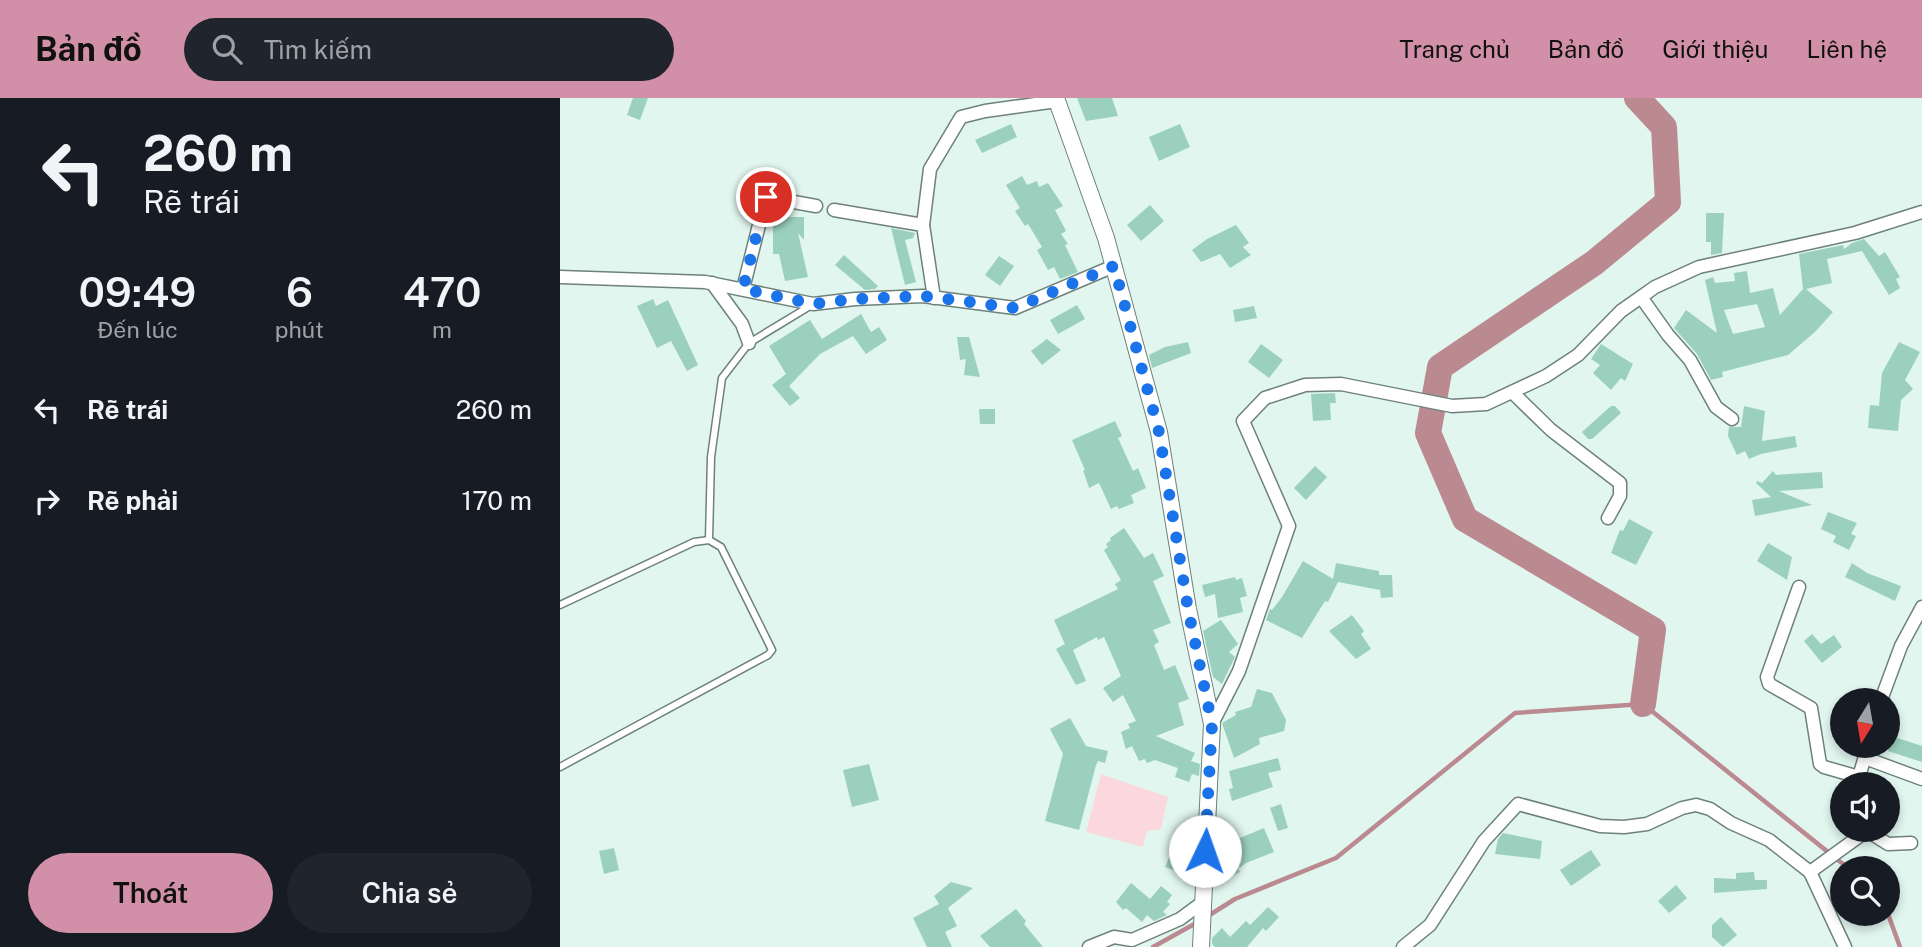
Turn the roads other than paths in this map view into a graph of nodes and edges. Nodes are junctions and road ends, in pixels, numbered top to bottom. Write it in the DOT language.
graph roads {
  1 [pos="1057,100"];
  2 [pos="816,206"];
  3 [pos="834,210"];
  4 [pos="1922,212"];
  5 [pos="923,225"];
  6 [pos="1114,266"];
  7 [pos="560,277"];
  8 [pos="712,283"];
  9 [pos="743,289"];
  10 [pos="1641,297"];
  11 [pos="933,298"];
  12 [pos="813,304"];
  13 [pos="748,343"];
  14 [pos="1514,393"];
  15 [pos="1732,419"];
  16 [pos="1608,518"];
  17 [pos="709,540"];
  18 [pos="1799,587"];
  19 [pos="560,605"];
  20 [pos="1922,607"];
  21 [pos="1885,688"];
  22 [pos="1212,724"];
  23 [pos="1879,758"];
  24 [pos="560,767"];
  25 [pos="1836,772"];
  26 [pos="1922,779"];
  27 [pos="1853,842"];
  28 [pos="1885,842"];
  29 [pos="1911,843"];
  30 [pos="1810,872"];
  31 [pos="1203,905"];
  32 [pos="1089,947"];
  33 [pos="1201,947"];
  34 [pos="1403,947"];
  35 [pos="1845,947"];
  1 -- 5 [label="street"];
  1 -- 6 [label="street"];
  2 -- 9 [label="street"];
  3 -- 5 [label="street"];
  4 -- 10 [label="street"];
  5 -- 11 [label="street"];
  6 -- 11 [label="street"];
  6 -- 22 [label="street"];
  7 -- 8 [label="street"];
  8 -- 9 [label="street"];
  8 -- 13 [label="street"];
  9 -- 12 [label="street"];
  10 -- 14 [label="street"];
  10 -- 15 [label="street"];
  11 -- 12 [label="street"];
  12 -- 13 [label="lane"];
  13 -- 17 [label="lane"];
  14 -- 16 [label="street"];
  14 -- 22 [label="street"];
  17 -- 19 [label="lane"];
  17 -- 24 [label="lane"];
  18 -- 25 [label="street"];
  20 -- 21 [label="street"];
  22 -- 31 [label="street"];
  23 -- 26 [label="street"];
  27 -- 30 [label="street"];
  28 -- 29 [label="street"];
  30 -- 34 [label="street"];
  30 -- 35 [label="street"];
  31 -- 32 [label="street"];
  31 -- 33 [label="street"];
}
